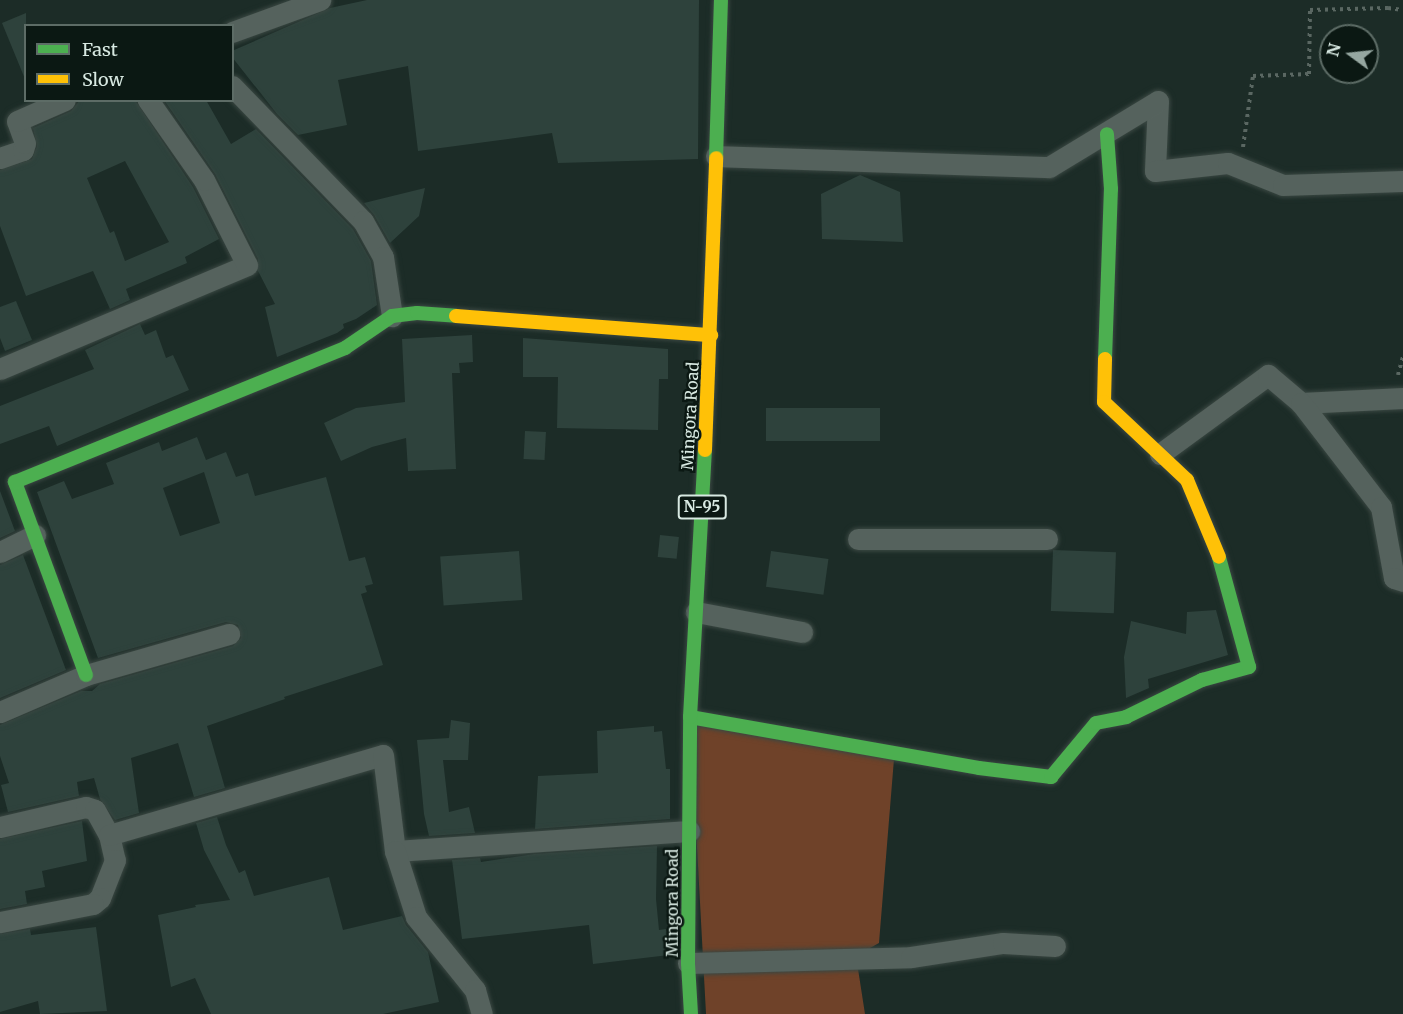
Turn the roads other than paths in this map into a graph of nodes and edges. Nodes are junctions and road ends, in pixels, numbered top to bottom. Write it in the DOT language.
graph roads {
  1 [pos="320,0"];
  2 [pos="721,0"];
  3 [pos="234,31"];
  4 [pos="234,88"];
  5 [pos="60,102"];
  6 [pos="149,102"];
  7 [pos="1107,135"];
  8 [pos="716,156"];
  9 [pos="0,158"];
  10 [pos="1403,181"];
  11 [pos="392,316"];
  12 [pos="711,336"];
  13 [pos="0,369"];
  14 [pos="1403,398"];
  15 [pos="1301,403"];
  16 [pos="1160,454"];
  17 [pos="35,535"];
  18 [pos="858,539"];
  19 [pos="1047,539"];
  20 [pos="0,552"];
  21 [pos="1403,581"];
  22 [pos="696,612"];
  23 [pos="802,632"];
  24 [pos="229,634"];
  25 [pos="86,675"];
  26 [pos="0,712"];
  27 [pos="690,717"];
  28 [pos="0,827"];
  29 [pos="689,831"];
  30 [pos="109,835"];
  31 [pos="395,851"];
  32 [pos="0,922"];
  33 [pos="1055,946"];
  34 [pos="688,963"];
  35 [pos="482,1014"];
  36 [pos="691,1014"];
  1 -- 3 [label="street"];
  2 -- 8 [label="street, Mingora Road / N-95"];
  4 -- 11 [label="street"];
  5 -- 9 [label="street"];
  6 -- 13 [label="street"];
  7 -- 8 [label="street"];
  7 -- 10 [label="street"];
  7 -- 16 [label="street"];
  8 -- 12 [label="street, Mingora Road / N-95"];
  11 -- 12 [label="street"];
  11 -- 17 [label="street"];
  12 -- 22 [label="street, Mingora Road / N-95"];
  14 -- 15 [label="street"];
  15 -- 16 [label="street"];
  15 -- 21 [label="street"];
  16 -- 27 [label="street"];
  17 -- 20 [label="street"];
  17 -- 25 [label="street"];
  18 -- 19 [label="street"];
  22 -- 23 [label="street"];
  22 -- 27 [label="street, Mingora Road / N-95"];
  24 -- 25 [label="street"];
  25 -- 26 [label="street"];
  27 -- 29 [label="street, Mingora Road / N-95"];
  28 -- 30 [label="street"];
  29 -- 31 [label="street"];
  29 -- 34 [label="street, Mingora Road / N-95"];
  30 -- 31 [label="street"];
  30 -- 32 [label="street"];
  31 -- 35 [label="street"];
  33 -- 34 [label="street"];
  34 -- 36 [label="street, Mingora Road / N-95"];
}
